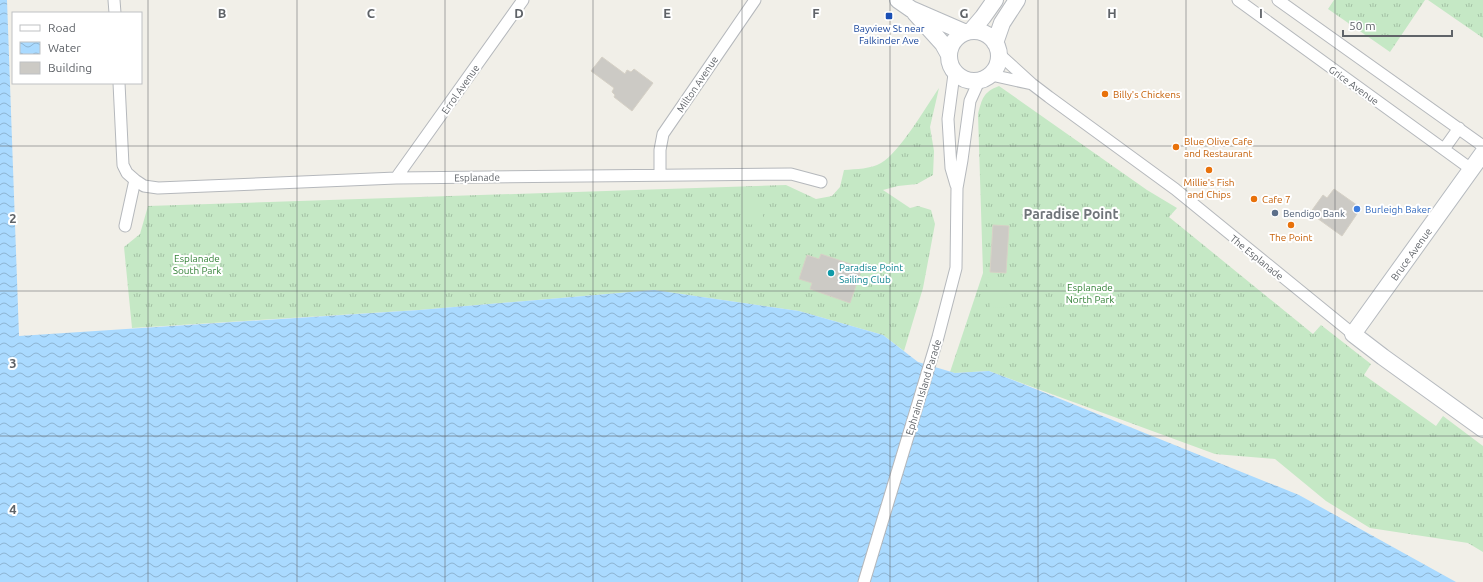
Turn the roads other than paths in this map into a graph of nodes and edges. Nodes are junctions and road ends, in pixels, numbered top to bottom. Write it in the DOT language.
graph roads {
  1 [pos="114,0"];
  2 [pos="523,0"];
  3 [pos="755,0"];
  4 [pos="995,0"];
  5 [pos="1017,0"];
  6 [pos="1238,0"];
  7 [pos="1278,0"];
  8 [pos="905,5"];
  9 [pos="115,12"];
  10 [pos="967,32"];
  11 [pos="997,48"];
  12 [pos="948,53"];
  13 [pos="954,74"];
  14 [pos="985,78"];
  15 [pos="119,84"];
  16 [pos="1032,84"];
  17 [pos="1459,128"];
  18 [pos="1483,146"];
  19 [pos="1444,149"];
  20 [pos="1483,153"];
  21 [pos="1471,169"];
  22 [pos="660,175"];
  23 [pos="396,178"];
  24 [pos="135,180"];
  25 [pos="821,182"];
  26 [pos="957,188"];
  27 [pos="125,226"];
  28 [pos="1353,334"];
  29 [pos="1483,428"];
  30 [pos="864,582"];
  1 -- 9 [label="street"];
  2 -- 23 [label="street, Errol Avenue"];
  3 -- 22 [label="street, Milton Avenue"];
  4 -- 10 [label="street"];
  5 -- 11 [label="street"];
  6 -- 19 [label="street, Grice Avenue"];
  7 -- 17 [label="street"];
  8 -- 10 [label="street"];
  8 -- 12 [label="street"];
  10 -- 11 [label="street"];
  10 -- 12 [label="street"];
  11 -- 14 [label="street"];
  11 -- 16 [label="street, The Esplanade"];
  12 -- 13 [label="street"];
  13 -- 14 [label="street"];
  13 -- 26 [label="street, Ephraim Island Parade"];
  14 -- 16 [label="street, The Esplanade"];
  14 -- 26 [label="street, Ephraim Island Parade"];
  15 -- 24 [label="street"];
  16 -- 28 [label="street, The Esplanade"];
  17 -- 18 [label="street"];
  17 -- 19 [label="street"];
  19 -- 21 [label="street, Grice Avenue"];
  20 -- 21 [label="street, Bruce Avenue"];
  21 -- 28 [label="street, Bruce Avenue"];
  22 -- 23 [label="street, Esplanade"];
  22 -- 25 [label="street, Esplanade"];
  23 -- 24 [label="street, Esplanade"];
  24 -- 27 [label="street"];
  26 -- 30 [label="street, Ephraim Island Parade"];
  28 -- 29 [label="street, The Esplanade"];
}
